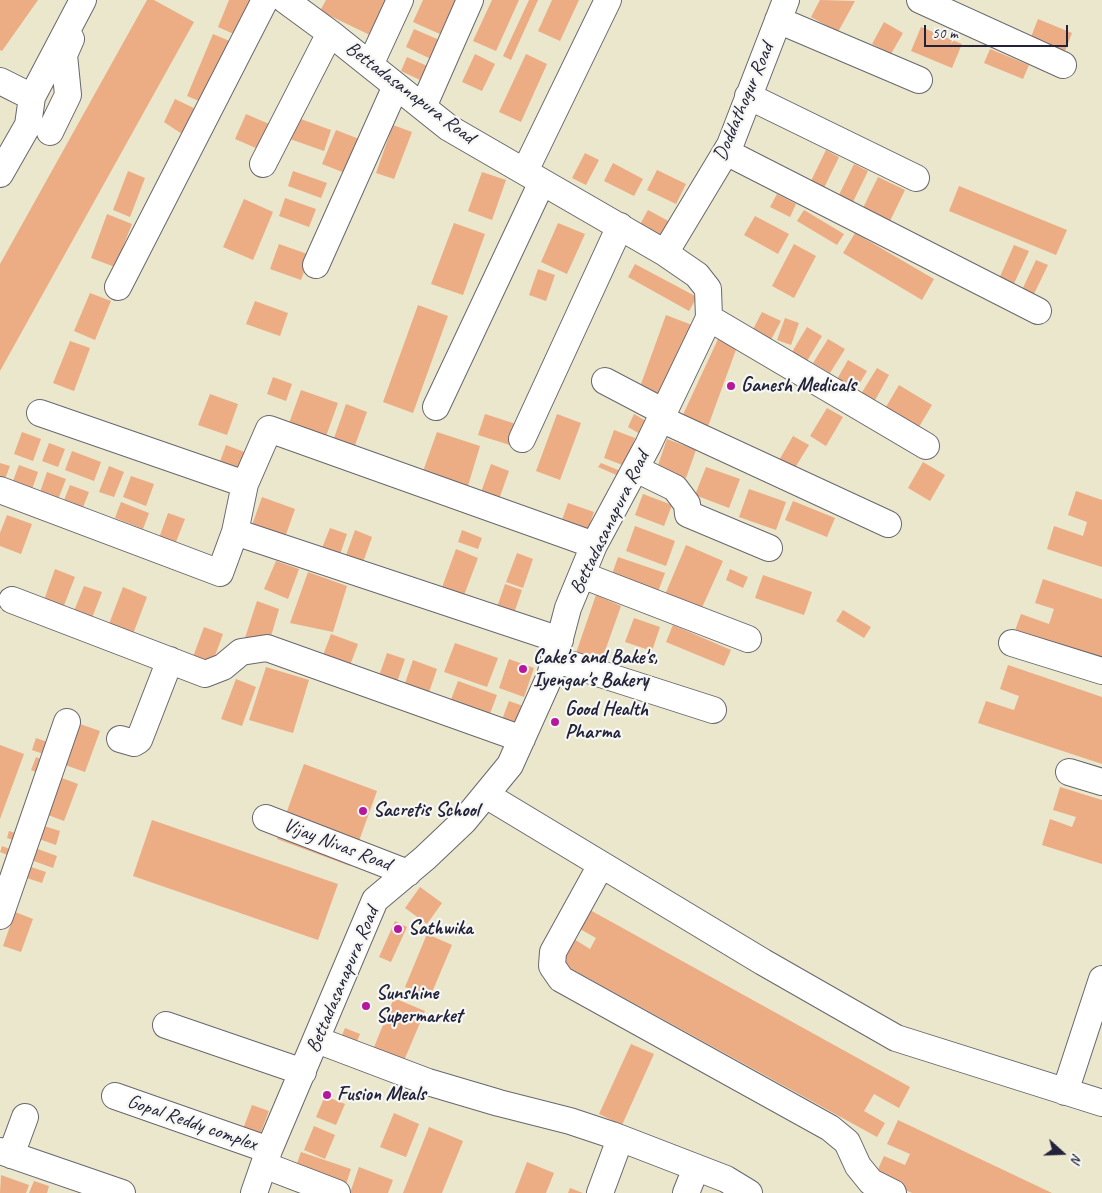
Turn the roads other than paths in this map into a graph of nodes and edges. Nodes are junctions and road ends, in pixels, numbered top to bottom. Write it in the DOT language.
graph roads {
  1 [pos="83,0"];
  2 [pos="89,0"];
  3 [pos="265,0"];
  4 [pos="285,0"];
  5 [pos="400,0"];
  6 [pos="470,0"];
  7 [pos="608,0"];
  8 [pos="920,0"];
  9 [pos="782,10"];
  10 [pos="330,33"];
  11 [pos="370,65"];
  12 [pos="1064,65"];
  13 [pos="919,80"];
  14 [pos="0,81"];
  15 [pos="396,86"];
  16 [pos="748,96"];
  17 [pos="32,97"];
  18 [pos="423,107"];
  19 [pos="50,132"];
  20 [pos="726,152"];
  21 [pos="263,164"];
  22 [pos="0,174"];
  23 [pos="534,176"];
  24 [pos="916,178"];
  25 [pos="620,226"];
  26 [pos="665,252"];
  27 [pos="316,265"];
  28 [pos="118,288"];
  29 [pos="1038,311"];
  30 [pos="709,318"];
  31 [pos="605,381"];
  32 [pos="436,407"];
  33 [pos="40,413"];
  34 [pos="662,416"];
  35 [pos="522,439"];
  36 [pos="926,446"];
  37 [pos="636,469"];
  38 [pos="245,484"];
  39 [pos="0,490"];
  40 [pos="888,524"];
  41 [pos="235,532"];
  42 [pos="594,545"];
  43 [pos="769,548"];
  44 [pos="582,575"];
  45 [pos="12,600"];
  46 [pos="748,639"];
  47 [pos="1012,642"];
  48 [pos="557,650"];
  49 [pos="170,660"];
  50 [pos="1102,671"];
  51 [pos="713,710"];
  52 [pos="67,722"];
  53 [pos="120,739"];
  54 [pos="522,739"];
  55 [pos="1069,772"];
  56 [pos="1102,782"];
  57 [pos="486,795"];
  58 [pos="266,818"];
  59 [pos="601,864"];
  60 [pos="408,873"];
  61 [pos="0,916"];
  62 [pos="1102,979"];
  63 [pos="166,1025"];
  64 [pos="317,1040"];
  65 [pos="303,1072"];
  66 [pos="1065,1092"];
  67 [pos="115,1096"];
  68 [pos="1102,1103"];
  69 [pos="25,1117"];
  70 [pos="620,1139"];
  71 [pos="6,1153"];
  72 [pos="267,1158"];
  73 [pos="696,1168"];
  74 [pos="122,1193"];
  75 [pos="254,1193"];
  76 [pos="337,1193"];
  77 [pos="600,1193"];
  78 [pos="686,1193"];
  79 [pos="749,1193"];
  80 [pos="893,1193"];
  1 -- 17 [label="street"];
  2 -- 19 [label="street"];
  3 -- 28 [label="street"];
  4 -- 10 [label="street, Bettadasanapura Road"];
  5 -- 11 [label="street"];
  6 -- 18 [label="street"];
  7 -- 23 [label="street"];
  8 -- 12 [label="street"];
  9 -- 13 [label="street"];
  9 -- 16 [label="street, Doddathogur Road"];
  10 -- 11 [label="street, Bettadasanapura Road"];
  10 -- 21 [label="street"];
  11 -- 15 [label="street, Bettadasanapura Road"];
  14 -- 17 [label="street"];
  15 -- 18 [label="street, Bettadasanapura Road"];
  15 -- 27 [label="street"];
  16 -- 20 [label="street, Doddathogur Road"];
  16 -- 24 [label="street"];
  17 -- 22 [label="street"];
  18 -- 23 [label="street, Bettadasanapura Road"];
  20 -- 26 [label="street, Doddathogur Road"];
  20 -- 29 [label="street"];
  23 -- 25 [label="street, Bettadasanapura Road"];
  23 -- 32 [label="street"];
  25 -- 26 [label="street, Bettadasanapura Road"];
  25 -- 35 [label="street"];
  26 -- 30 [label="street, Bettadasanapura Road"];
  30 -- 34 [label="street, Bettadasanapura Road"];
  30 -- 36 [label="street"];
  31 -- 34 [label="street"];
  33 -- 38 [label="street"];
  34 -- 37 [label="street, Bettadasanapura Road"];
  34 -- 40 [label="street"];
  37 -- 42 [label="street, Bettadasanapura Road"];
  37 -- 43 [label="street"];
  38 -- 41 [label="street"];
  38 -- 42 [label="street"];
  39 -- 41 [label="street"];
  41 -- 48 [label="street"];
  42 -- 44 [label="street, Bettadasanapura Road"];
  44 -- 46 [label="street"];
  44 -- 48 [label="street, Bettadasanapura Road"];
  45 -- 49 [label="street"];
  47 -- 50 [label="street"];
  48 -- 51 [label="street"];
  48 -- 54 [label="street, Bettadasanapura Road"];
  49 -- 53 [label="street"];
  49 -- 54 [label="street"];
  52 -- 61 [label="street"];
  54 -- 57 [label="street, Bettadasanapura Road"];
  55 -- 56 [label="street"];
  57 -- 59 [label="street"];
  57 -- 60 [label="street, Bettadasanapura Road"];
  58 -- 60 [label="street, Vijay Nivas Road"];
  59 -- 66 [label="street"];
  59 -- 80 [label="street"];
  60 -- 64 [label="street, Bettadasanapura Road"];
  62 -- 66 [label="street"];
  63 -- 65 [label="street"];
  64 -- 65 [label="street, Bettadasanapura Road"];
  64 -- 70 [label="street"];
  65 -- 72 [label="street, Bettadasanapura Road"];
  66 -- 68 [label="street"];
  67 -- 72 [label="street, Gopal Reddy complex"];
  69 -- 71 [label="street"];
  70 -- 73 [label="street"];
  70 -- 77 [label="street"];
  71 -- 74 [label="street"];
  72 -- 75 [label="street, Bettadasanapura Road"];
  72 -- 76 [label="street, Gopal Reddy complex"];
  73 -- 78 [label="street"];
  73 -- 79 [label="street"];
}
